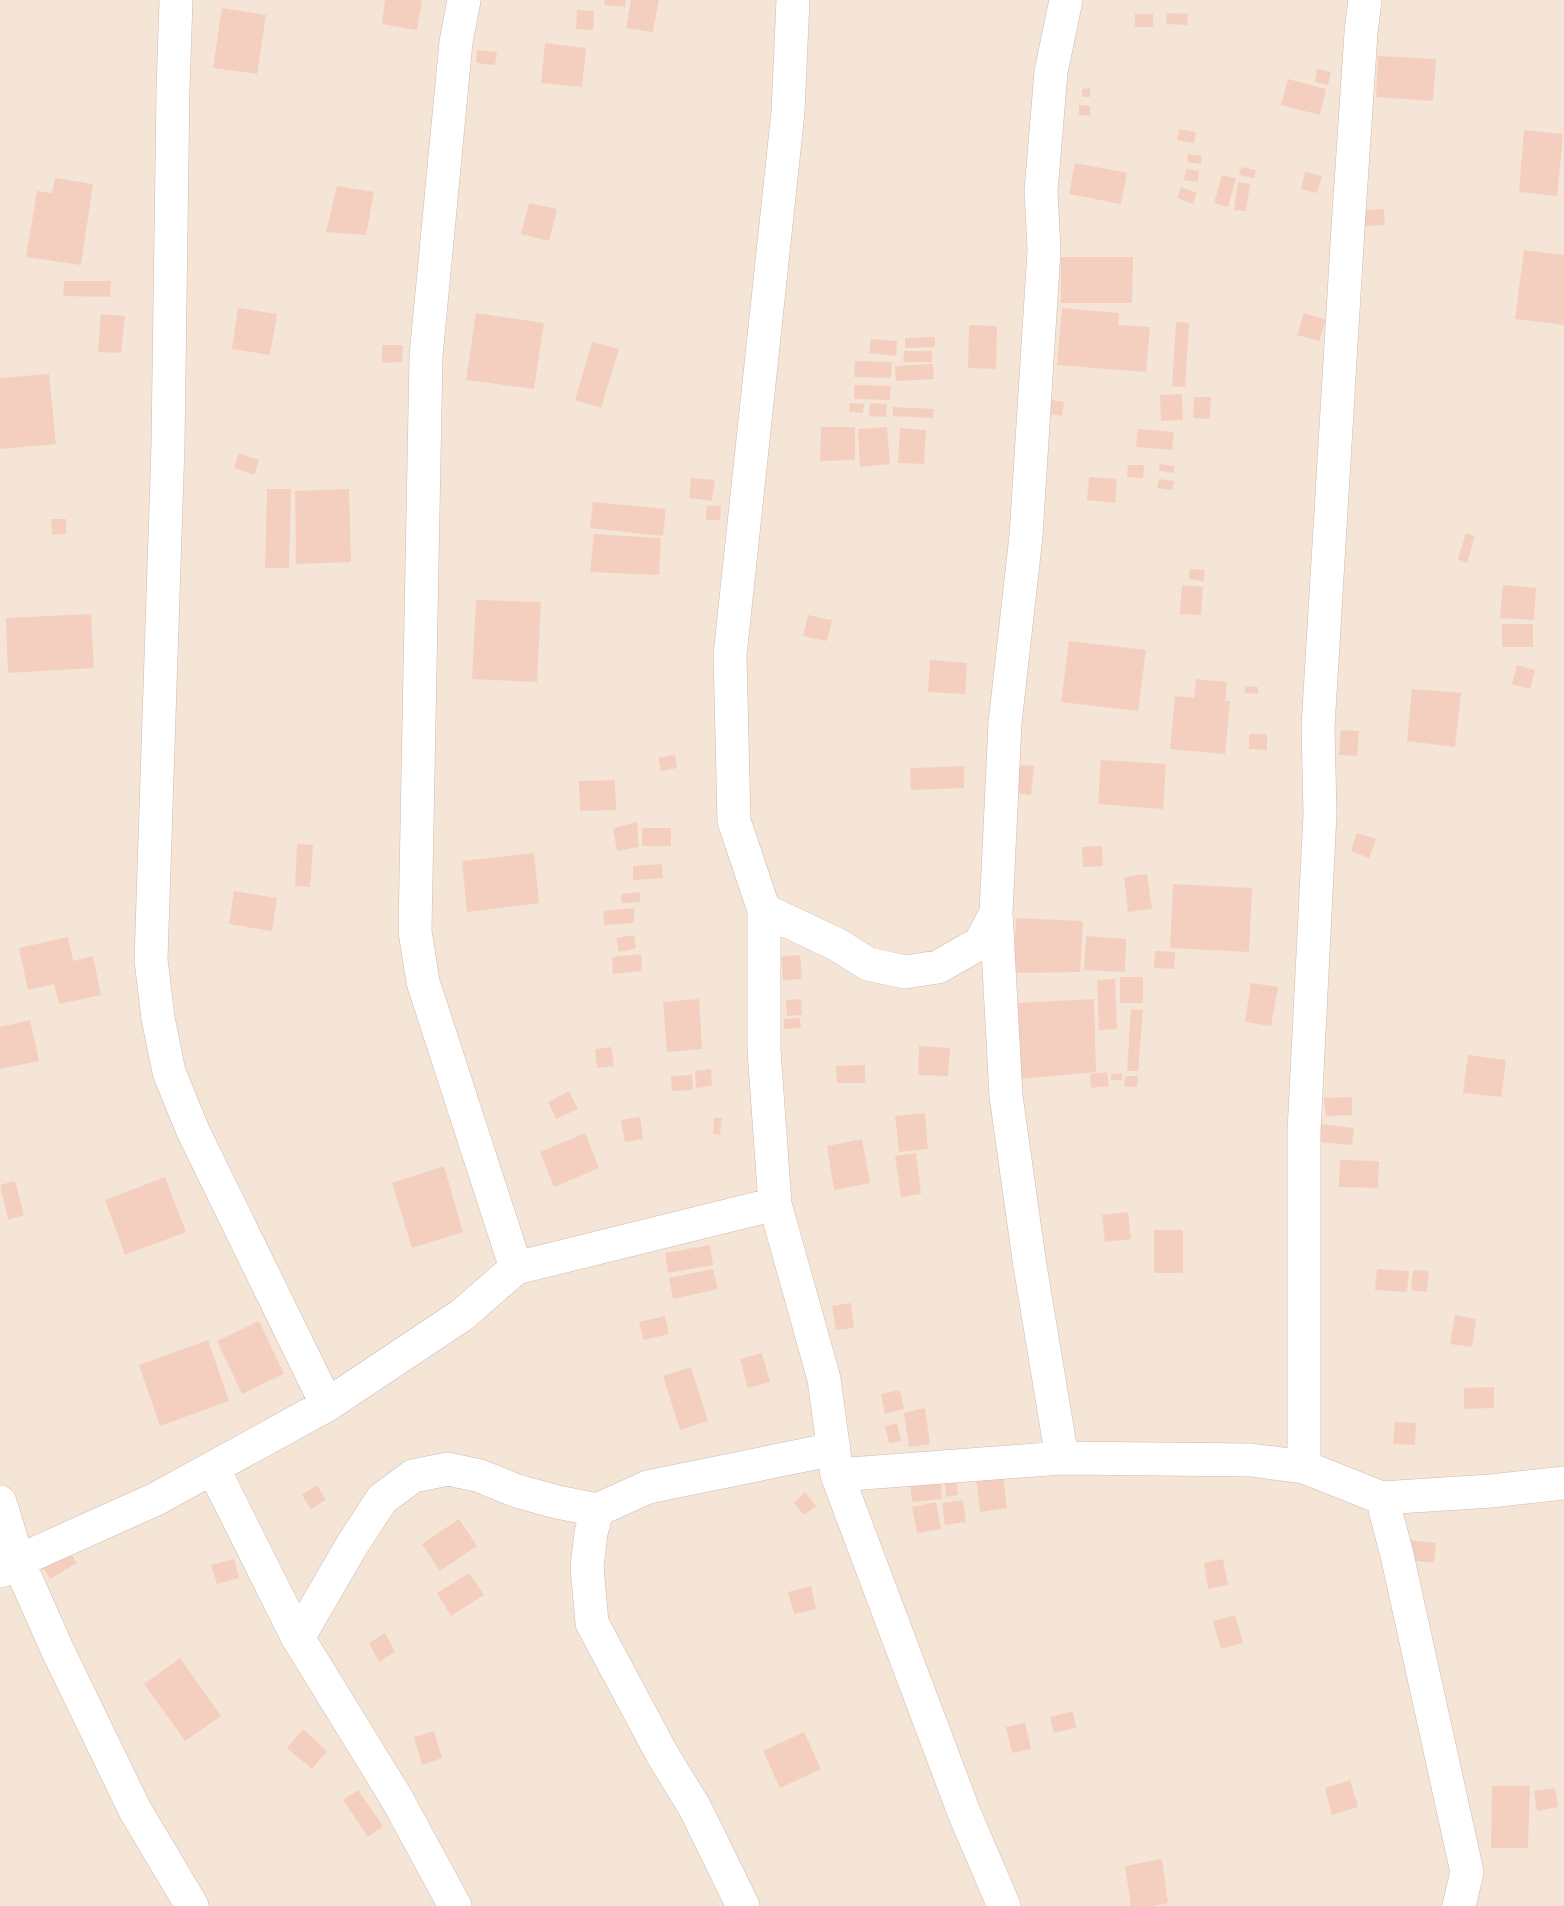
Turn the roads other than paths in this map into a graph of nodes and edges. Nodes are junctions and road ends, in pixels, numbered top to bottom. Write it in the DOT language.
graph roads {
  1 [pos="176,0"];
  2 [pos="464,0"];
  3 [pos="793,0"];
  4 [pos="1066,0"];
  5 [pos="1365,0"];
  6 [pos="764,910"];
  7 [pos="996,913"];
  8 [pos="776,1204"];
  9 [pos="516,1268"];
  10 [pos="327,1405"];
  11 [pos="1062,1458"];
  12 [pos="835,1462"];
  13 [pos="1304,1467"];
  14 [pos="213,1468"];
  15 [pos="1564,1483"];
  16 [pos="1382,1498"];
  17 [pos="0,1502"];
  18 [pos="597,1509"];
  19 [pos="9,1566"];
  20 [pos="298,1638"];
  21 [pos="192,1906"];
  22 [pos="455,1906"];
  23 [pos="742,1906"];
  24 [pos="1004,1906"];
  25 [pos="1459,1906"];
  1 -- 10 [label="street"];
  2 -- 9 [label="street"];
  3 -- 6 [label="street"];
  4 -- 7 [label="street"];
  5 -- 13 [label="street"];
  6 -- 7 [label="street"];
  6 -- 8 [label="street"];
  7 -- 11 [label="street"];
  8 -- 9 [label="street"];
  8 -- 12 [label="street"];
  9 -- 10 [label="street"];
  10 -- 14 [label="street"];
  11 -- 12 [label="street"];
  11 -- 13 [label="street"];
  12 -- 18 [label="street"];
  12 -- 24 [label="street"];
  13 -- 16 [label="street"];
  14 -- 19 [label="street"];
  14 -- 20 [label="street"];
  15 -- 16 [label="street"];
  16 -- 25 [label="street"];
  17 -- 19 [label="street"];
  18 -- 20 [label="street"];
  18 -- 23 [label="street"];
  19 -- 21 [label="street"];
  20 -- 22 [label="street"];
}
